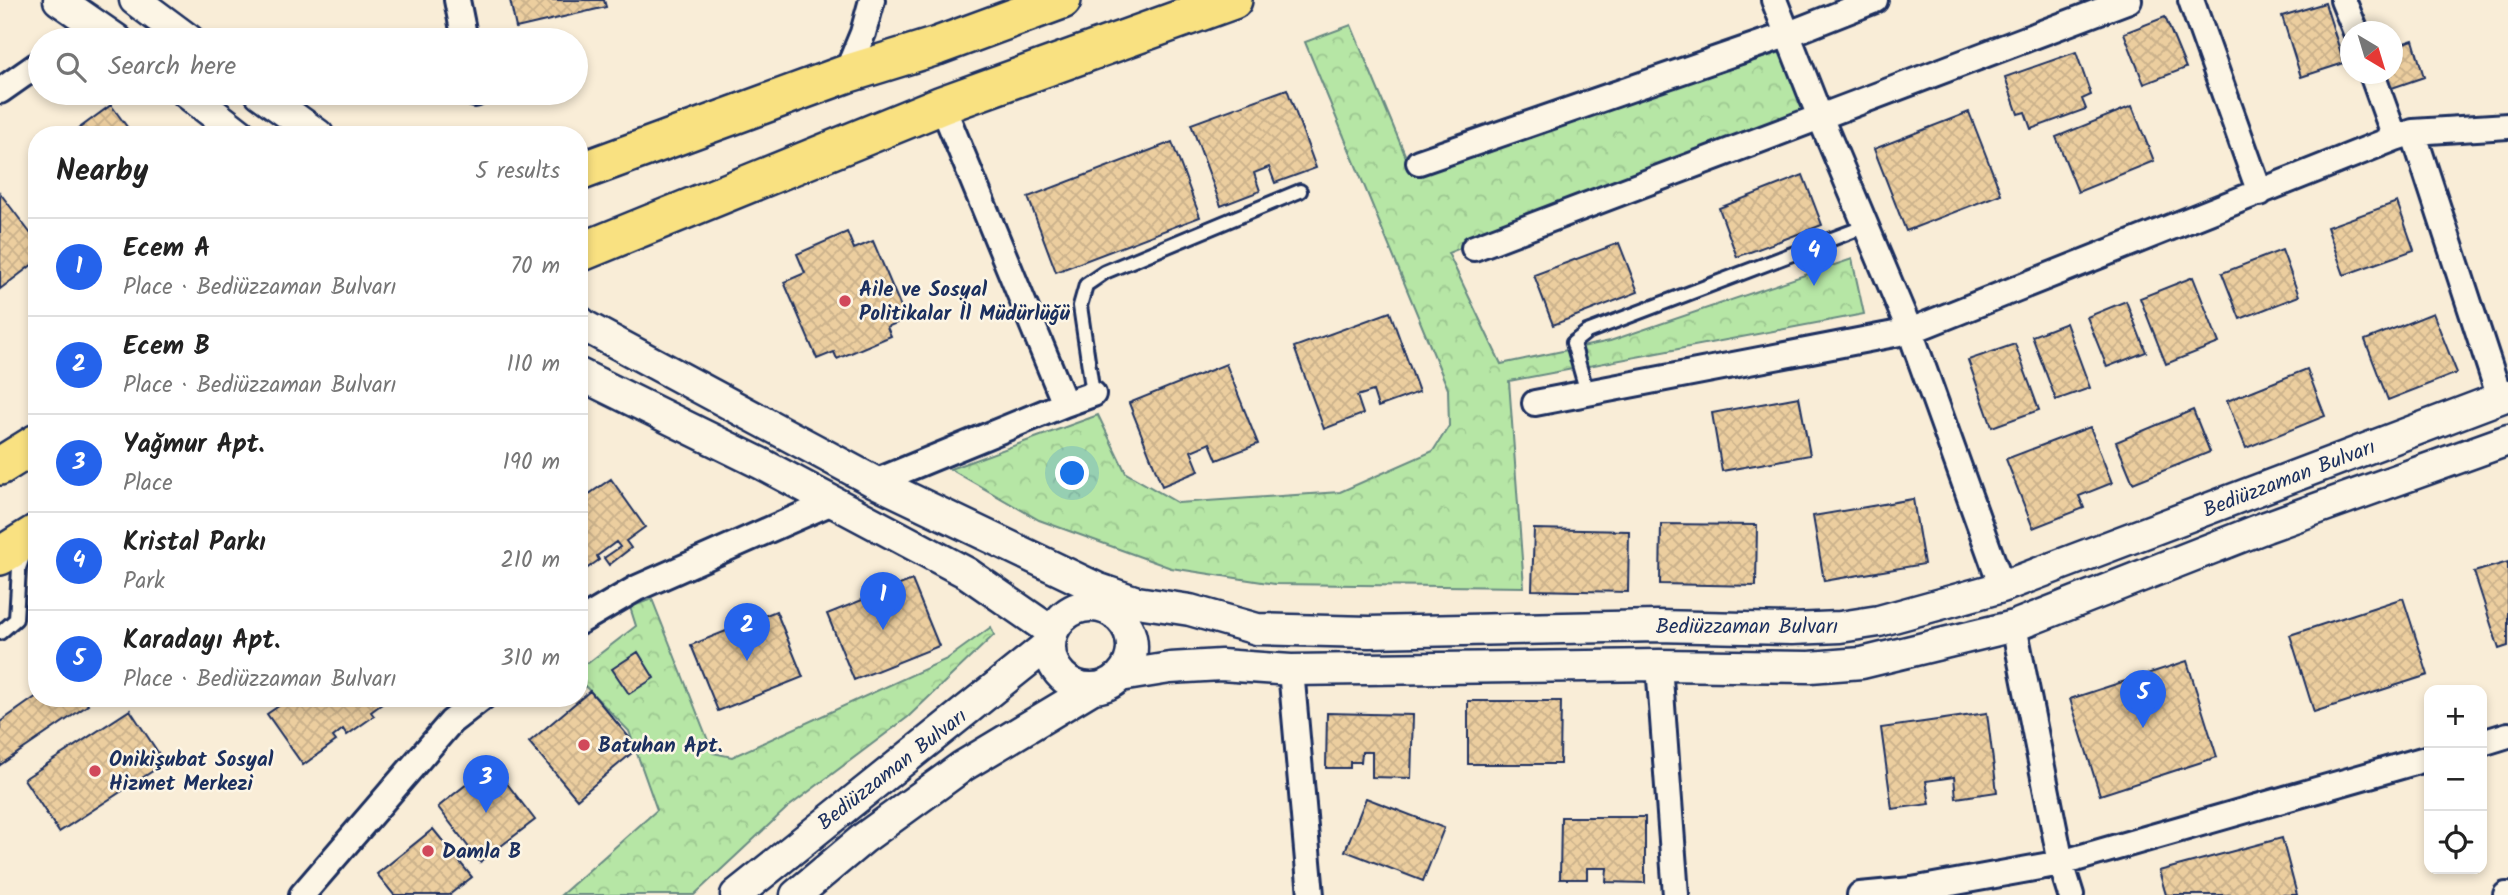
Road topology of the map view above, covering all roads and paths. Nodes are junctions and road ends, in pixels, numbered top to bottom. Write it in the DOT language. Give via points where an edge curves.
graph roads {
  1 [pos="59,0"];
  2 [pos="135,0"];
  3 [pos="457,0"];
  4 [pos="872,0"];
  5 [pos="1062,0"];
  6 [pos="1233,0"];
  7 [pos="1774,0"];
  8 [pos="1875,0"];
  9 [pos="2129,0"];
  10 [pos="2191,0"];
  11 [pos="2343,0"];
  12 [pos="2352,21"];
  13 [pos="88,28"];
  14 [pos="174,28"];
  15 [pos="463,28"];
  16 [pos="1789,34"];
  17 [pos="28,71"];
  18 [pos="846,74"];
  19 [pos="2377,84"];
  20 [pos="0,91"];
  21 [pos="202,105"];
  22 [pos="277,105"];
  23 [pos="942,105"];
  24 [pos="1820,117"];
  25 [pos="229,126"];
  26 [pos="306,126"];
  27 [pos="2508,126"];
  28 [pos="2404,135"];
  29 [pos="1419,162"];
  30 [pos="588,169"];
  31 [pos="1300,191"];
  32 [pos="2260,193"];
  33 [pos="1866,226"];
  34 [pos="1474,248"];
  35 [pos="588,250"];
  36 [pos="588,328"];
  37 [pos="1910,331"];
  38 [pos="588,378"];
  39 [pos="1587,393"];
  40 [pos="1093,394"];
  41 [pos="2504,397"];
  42 [pos="1535,403"];
  43 [pos="1065,404"];
  44 [pos="2508,440"];
  45 [pos="28,449"];
  46 [pos="0,466"];
  47 [pos="875,482"];
  48 [pos="832,502"];
  49 [pos="28,539"];
  50 [pos="28,549"];
  51 [pos="0,556"];
  52 [pos="2002,587"];
  53 [pos="1137,602"];
  54 [pos="1101,607"];
  55 [pos="588,617"];
  56 [pos="2014,626"];
  57 [pos="0,633"];
  58 [pos="1051,638"];
  59 [pos="1659,665"];
  60 [pos="1291,670"];
  61 [pos="1120,676"];
  62 [pos="1093,688"];
  63 [pos="470,707"];
  64 [pos="2508,735"];
  65 [pos="2487,741"];
  66 [pos="2424,759"];
  67 [pos="2061,863"];
  68 [pos="1937,890"];
  69 [pos="302,895"];
  70 [pos="736,895"];
  71 [pos="796,895"];
  72 [pos="1311,895"];
  73 [pos="1676,895"];
  74 [pos="1860,895"];
  75 [pos="2071,895"];
  1 -- 13 [label="street"];
  2 -- 14 [label="street"];
  3 -- 15 [label="street"];
  4 -- 18 [label="street"];
  5 -- 18 [label="main road"];
  6 -- 23 [label="main road"];
  7 -- 16 [label="street"];
  8 -- 16 [label="street"];
  9 -- 24 [label="street"];
  10 -- 32 [label="street"];
  11 -- 12 [label="street"];
  16 -- 24 [label="street"];
  16 -- 29 [label="street"];
  17 -- 20 [label="street"];
  18 -- 30 [label="main road"];
  19 -- 28 [label="street"];
  21 -- 25 [label="street"];
  22 -- 26 [label="street"];
  23 -- 35 [label="main road"];
  23 -- 43 [label="street"];
  24 -- 33 [label="street"];
  24 -- 34 [label="street"];
  27 -- 28 [label="street"];
  28 -- 32 [label="street"];
  28 -- 41 [label="street"];
  31 -- 40 [label="lane" via="1105,272 1086,285 1080,306"];
  32 -- 37 [label="street"];
  33 -- 37 [label="street"];
  33 -- 39 [label="lane" via="1587,332 1573,344"];
  36 -- 47 [label="street, Bediüzzaman Bulvarı"];
  37 -- 39 [label="street"];
  37 -- 52 [label="street"];
  38 -- 48 [label="street"];
  39 -- 42 [label="street"];
  40 -- 43 [label="street"];
  41 -- 52 [label="street, Bediüzzaman Bulvarı"];
  43 -- 47 [label="street"];
  44 -- 56 [label="street, Bediüzzaman Bulvarı" via="2266,527"];
  45 -- 46 [label="main road"];
  47 -- 53 [label="street, Bediüzzaman Bulvarı" via="1080,580"];
  48 -- 55 [label="street" via="637,588"];
  48 -- 58 [label="street" via="967,573"];
  49 -- 51 [label="main road"];
  50 -- 57 [label="lane" via="21,561 16,619"];
  52 -- 53 [label="street, Bediüzzaman Bulvarı" via="1879,621 1793,629 1257,629 1190,610"];
  53 -- 54 [label="street"];
  54 -- 58 [label="street" via="1077,607 1066,613"];
  54 -- 61 [label="street" via="1122,619 1129,630 1128,666"];
  56 -- 59 [label="street, Bediüzzaman Bulvarı" via="1845,665"];
  56 -- 67 [label="street"];
  58 -- 62 [label="street" via="1053,664 1065,680"];
  58 -- 70 [label="street, Bediüzzaman Bulvarı"];
  59 -- 60 [label="street, Bediüzzaman Bulvarı"];
  59 -- 73 [label="street"];
  60 -- 61 [label="street, Bediüzzaman Bulvarı" via="1221,665"];
  60 -- 72 [label="street"];
  61 -- 62 [label="street"];
  62 -- 71 [label="street, Bediüzzaman Bulvarı" via="963,766 864,838"];
  63 -- 69 [label="street" via="451,722"];
  64 -- 65 [label="street"];
  66 -- 67 [label="street"];
  67 -- 68 [label="street"];
  67 -- 75 [label="street"];
  68 -- 74 [label="street"];
}
